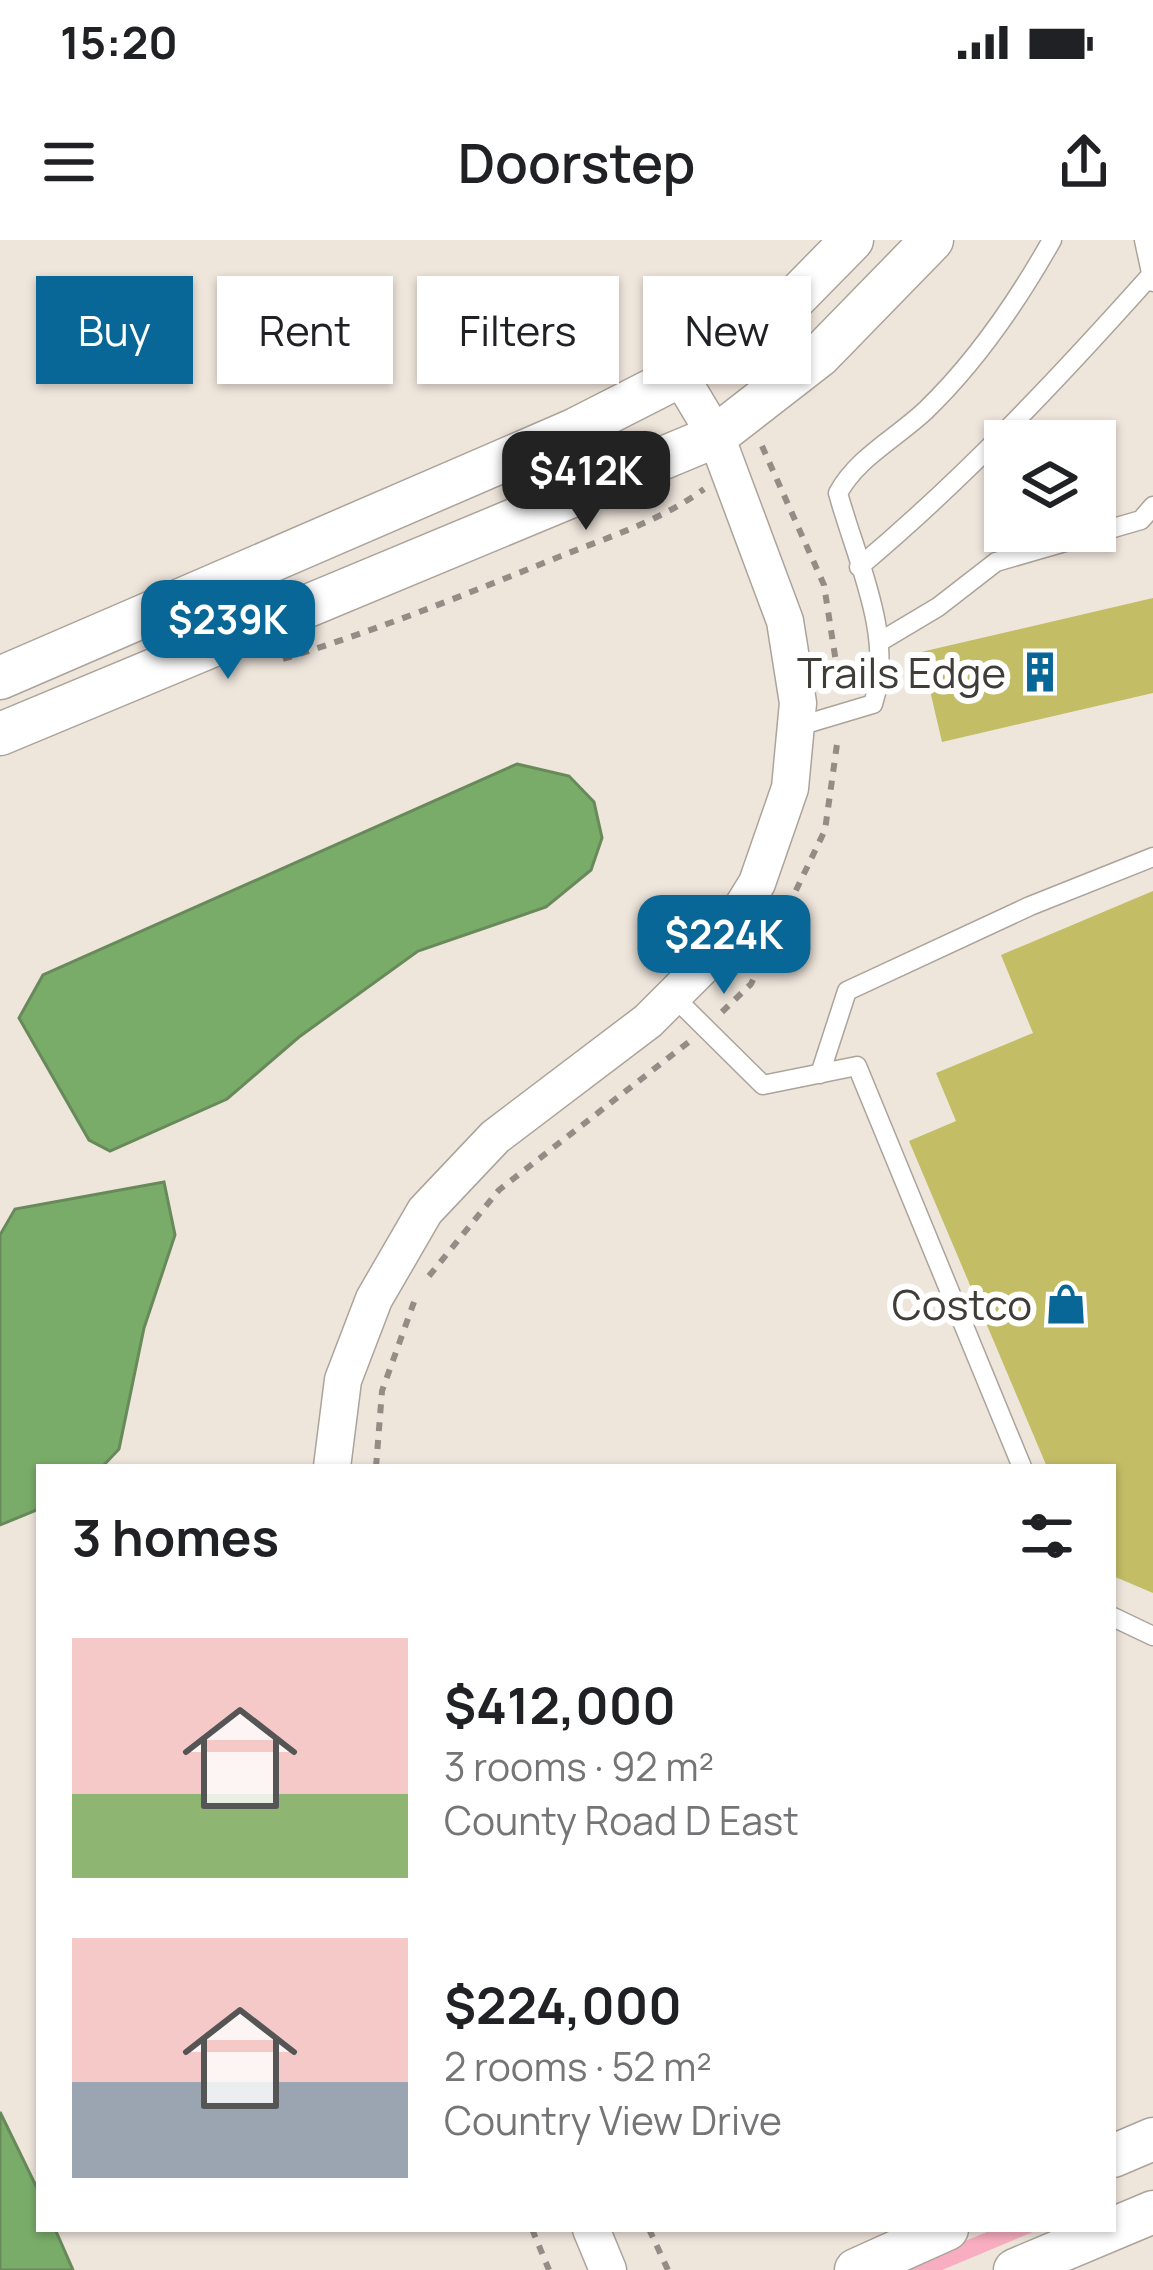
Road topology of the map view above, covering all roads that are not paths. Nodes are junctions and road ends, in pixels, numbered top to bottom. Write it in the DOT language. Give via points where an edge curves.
graph roads {
  1 [pos="851,240"];
  2 [pos="932,240"];
  3 [pos="1052,240"];
  4 [pos="1144,240"];
  5 [pos="1152,279"];
  6 [pos="811,281"];
  7 [pos="664,384"];
  8 [pos="685,384"];
  9 [pos="716,436"];
  10 [pos="1153,506"];
  11 [pos="859,567"];
  12 [pos="881,641"];
  13 [pos="0,678"];
  14 [pos="796,727"];
  15 [pos="0,734"];
  16 [pos="1153,856"];
  17 [pos="673,996"];
  18 [pos="820,1074"];
  19 [pos="332,1464"];
  20 [pos="1021,1464"];
  21 [pos="1116,1618"];
  22 [pos="1153,1636"];
  23 [pos="1153,2139"];
  24 [pos="1116,2155"];
  25 [pos="1153,2212"];
  26 [pos="1116,2228"];
  27 [pos="592,2232"];
  28 [pos="940,2232"];
  29 [pos="1105,2232"];
  30 [pos="608,2270"];
  31 [pos="856,2270"];
  32 [pos="1015,2270"];
  1 -- 6 [label="street"];
  2 -- 9 [label="street" via="819,356"];
  3 -- 11 [label="lane" via="1014,308 926,410 850,472 838,493"];
  4 -- 5 [label="lane"];
  5 -- 11 [label="lane" via="1035,404"];
  7 -- 13 [label="street"];
  8 -- 9 [label="street"];
  9 -- 14 [label="street" via="785,621"];
  9 -- 15 [label="street"];
  10 -- 12 [label="lane" via="1142,520 996,562"];
  11 -- 12 [label="lane"];
  12 -- 14 [label="lane" via="873,704"];
  14 -- 17 [label="street" via="790,788 757,883 710,959"];
  16 -- 18 [label="lane" via="847,991"];
  17 -- 18 [label="lane" via="763,1085"];
  17 -- 19 [label="street" via="495,1137 425,1211 374,1299 343,1380"];
  18 -- 20 [label="lane" via="857,1066"];
  21 -- 22 [label="lane"];
  23 -- 24 [label="street"];
  25 -- 26 [label="street"];
  27 -- 30 [label="street"];
  28 -- 31 [label="street"];
  29 -- 32 [label="street"];
}
